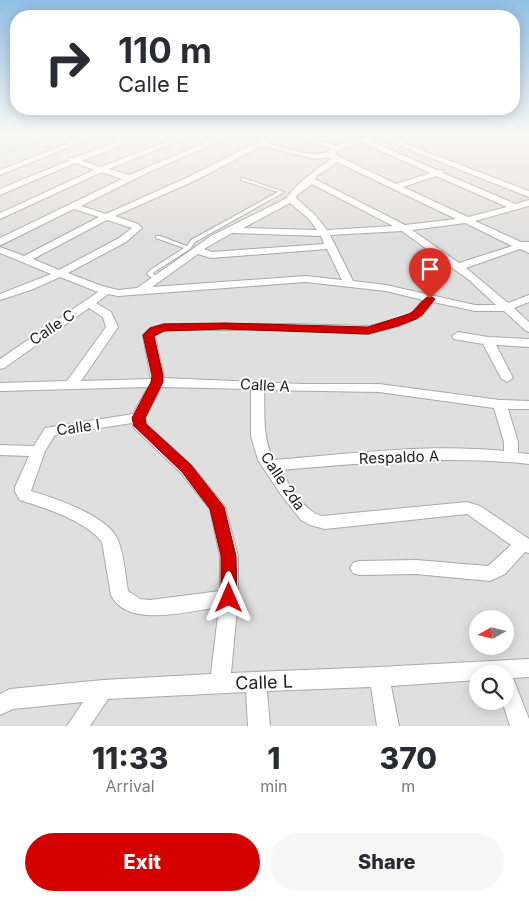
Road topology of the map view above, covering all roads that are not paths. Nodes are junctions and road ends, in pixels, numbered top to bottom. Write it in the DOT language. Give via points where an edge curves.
graph roads {
  1 [pos="50,171"];
  2 [pos="98,171"];
  3 [pos="108,171"];
  4 [pos="146,171"];
  5 [pos="205,171"];
  6 [pos="320,171"];
  7 [pos="362,171"];
  8 [pos="433,171"];
  9 [pos="443,171"];
  10 [pos="469,171"];
  11 [pos="437,173"];
  12 [pos="129,178"];
  13 [pos="242,179"];
  14 [pos="311,180"];
  15 [pos="397,186"];
  16 [pos="0,192"];
  17 [pos="529,194"];
  18 [pos="290,199"];
  19 [pos="529,203"];
  20 [pos="73,206"];
  21 [pos="515,207"];
  22 [pos="0,216"];
  23 [pos="106,217"];
  24 [pos="469,220"];
  25 [pos="404,228"];
  26 [pos="228,230"];
  27 [pos="324,233"];
  28 [pos="158,236"];
  29 [pos="0,242"];
  30 [pos="330,246"];
  31 [pos="527,246"];
  32 [pos="193,249"];
  33 [pos="0,250"];
  34 [pos="10,255"];
  35 [pos="0,260"];
  36 [pos="24,260"];
  37 [pos="459,267"];
  38 [pos="60,274"];
  39 [pos="348,282"];
  40 [pos="106,291"];
  41 [pos="139,291"];
  42 [pos="0,297"];
  43 [pos="529,298"];
  44 [pos="430,299"];
  45 [pos="88,303"];
  46 [pos="505,308"];
  47 [pos="529,328"];
  48 [pos="458,336"];
  49 [pos="488,341"];
  50 [pos="529,343"];
  51 [pos="0,365"];
  52 [pos="507,378"];
  53 [pos="157,382"];
  54 [pos="71,386"];
  55 [pos="257,386"];
  56 [pos="0,388"];
  57 [pos="500,404"];
  58 [pos="529,405"];
  59 [pos="138,418"];
  60 [pos="0,450"];
  61 [pos="38,451"];
  62 [pos="511,456"];
  63 [pos="529,459"];
  64 [pos="270,466"];
  65 [pos="525,545"];
  66 [pos="359,568"];
  67 [pos="229,598"];
  68 [pos="529,668"];
  69 [pos="514,672"];
  70 [pos="469,676"];
  71 [pos="379,677"];
  72 [pos="220,683"];
  73 [pos="256,683"];
  74 [pos="103,690"];
  75 [pos="0,705"];
  76 [pos="514,706"];
  77 [pos="78,726"];
  78 [pos="259,726"];
  79 [pos="388,726"];
  80 [pos="521,726"];
  1 -- 16 [label="street"];
  2 -- 22 [label="street"];
  3 -- 12 [label="street"];
  4 -- 12 [label="street"];
  5 -- 23 [label="street"];
  6 -- 14 [label="street"];
  7 -- 15 [label="street"];
  8 -- 11 [label="street"];
  9 -- 11 [label="street"];
  10 -- 17 [label="street"];
  11 -- 15 [label="street"];
  11 -- 21 [label="street"];
  12 -- 20 [label="street"];
  13 -- 32 [label="lane" via="282,192 193,241"];
  14 -- 18 [label="street"];
  14 -- 25 [label="street"];
  15 -- 24 [label="street"];
  18 -- 26 [label="street"];
  18 -- 27 [label="street" via="312,217"];
  19 -- 21 [label="street"];
  20 -- 23 [label="street"];
  20 -- 29 [label="street"];
  21 -- 24 [label="street"];
  23 -- 36 [label="street"];
  23 -- 38 [label="street" via="137,228"];
  24 -- 25 [label="street"];
  24 -- 31 [label="street"];
  25 -- 27 [label="street"];
  25 -- 37 [label="street"];
  26 -- 27 [label="street"];
  26 -- 32 [label="street"];
  27 -- 30 [label="street"];
  28 -- 32 [label="lane"];
  30 -- 32 [label="street" via="211,255"];
  30 -- 39 [label="street"];
  31 -- 37 [label="street"];
  32 -- 41 [label="street"];
  33 -- 34 [label="street"];
  34 -- 35 [label="street"];
  34 -- 36 [label="street"];
  36 -- 38 [label="street"];
  37 -- 46 [label="street"];
  38 -- 40 [label="street"];
  38 -- 42 [label="street"];
  39 -- 41 [label="street" via="306,279"];
  39 -- 44 [label="street"];
  40 -- 41 [label="street"];
  40 -- 45 [label="street, Calle C"];
  43 -- 46 [label="street"];
  44 -- 46 [label="street" via="475,308"];
  44 -- 53 [label="street" via="419,313 395,324 368,330 266,326 164,327 154,330 148,335"];
  45 -- 51 [label="street, Calle C"];
  45 -- 54 [label="street" via="108,313 112,326"];
  46 -- 47 [label="street"];
  48 -- 49 [label="street"];
  49 -- 50 [label="street"];
  49 -- 52 [label="street"];
  53 -- 54 [label="street, Calle A"];
  53 -- 55 [label="street, Calle A"];
  53 -- 59 [label="street"];
  54 -- 56 [label="street, Calle A"];
  55 -- 57 [label="street, Calle A" via="400,390"];
  55 -- 64 [label="street, Calle 2da" via="259,445"];
  57 -- 58 [label="street, Calle A"];
  57 -- 62 [label="street" via="512,442"];
  59 -- 61 [label="street, Calle I" via="50,431"];
  59 -- 67 [label="street" via="146,433 186,469 217,507 229,556"];
  60 -- 61 [label="street"];
  61 -- 67 [label="street" via="23,492 104,531 110,540 120,595 136,606 150,608"];
  62 -- 63 [label="street, Respaldo A"];
  62 -- 64 [label="street, Respaldo A" via="403,455"];
  64 -- 65 [label="street, Calle 2da" via="315,522 467,508"];
  65 -- 66 [label="street" via="500,569 490,574 416,567"];
  67 -- 72 [label="street"];
  68 -- 69 [label="street, Calle L"];
  70 -- 71 [label="street, Calle L"];
  71 -- 73 [label="street, Calle L"];
  71 -- 79 [label="street"];
  72 -- 73 [label="street, Calle L"];
  72 -- 74 [label="street, Calle L"];
  73 -- 78 [label="street"];
  74 -- 75 [label="street, Calle L" via="10,699"];
  74 -- 77 [label="street"];
  76 -- 80 [label="street"];
}
